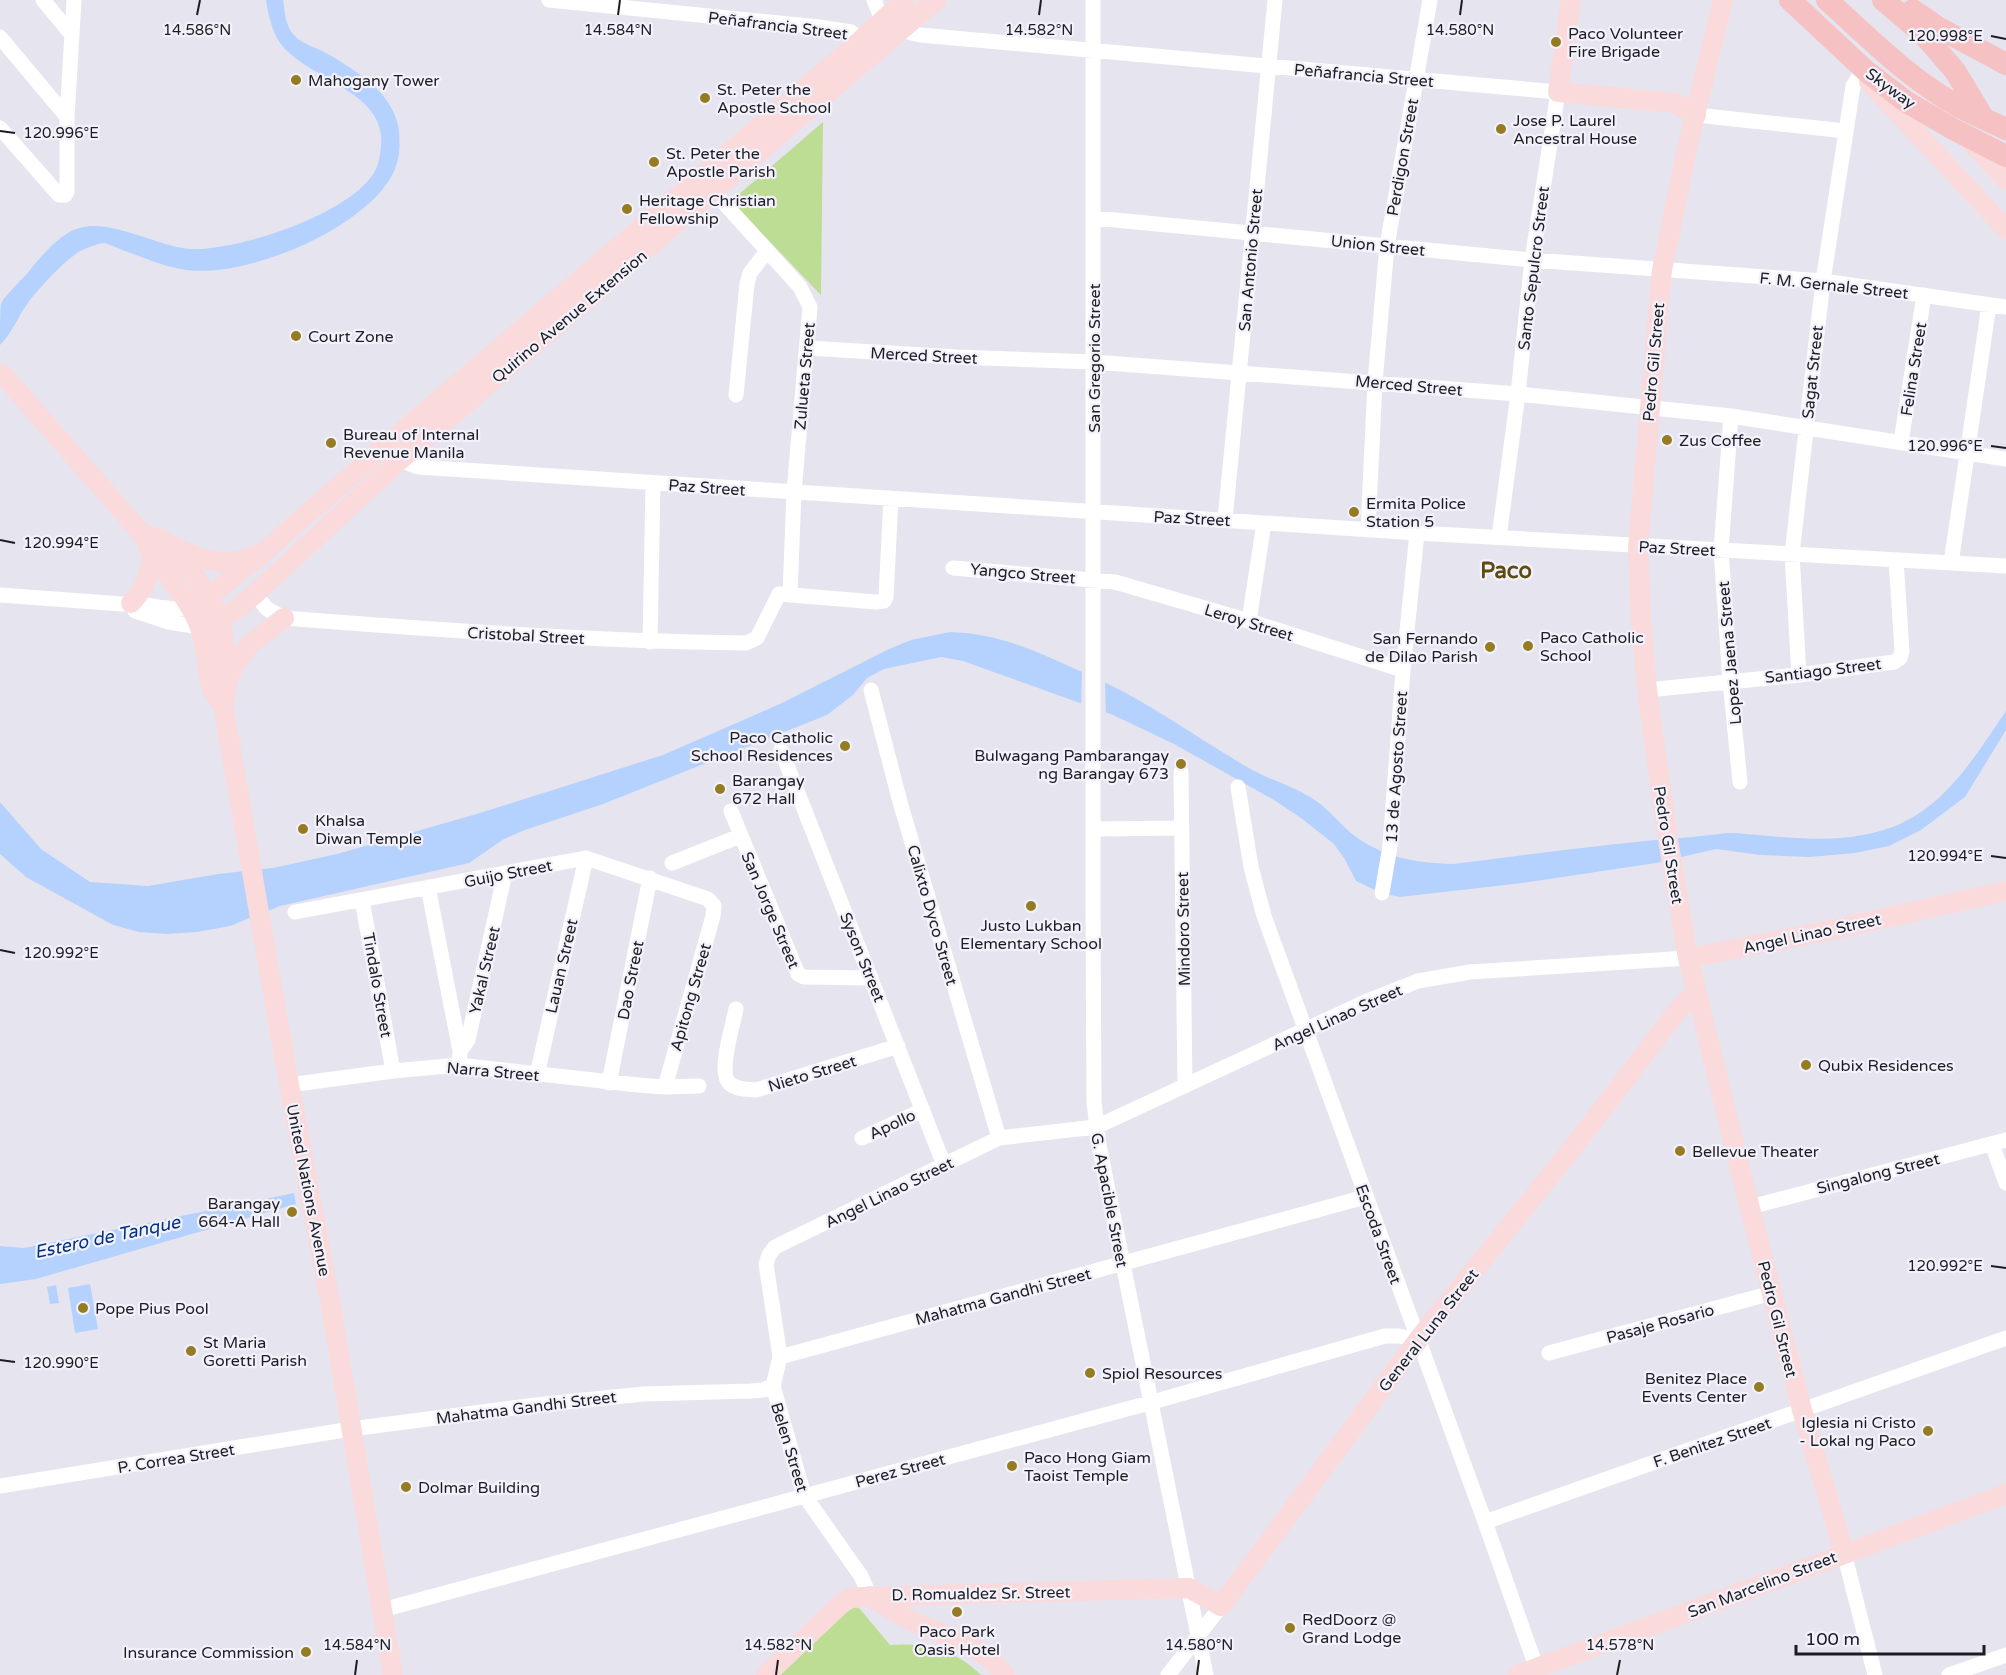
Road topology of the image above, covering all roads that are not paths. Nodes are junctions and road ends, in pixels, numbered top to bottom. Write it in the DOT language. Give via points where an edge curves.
graph roads {
  1 [pos="43,0"];
  2 [pos="74,0"];
  3 [pos="549,0"];
  4 [pos="874,0"];
  5 [pos="905,0"];
  6 [pos="936,0"];
  7 [pos="1094,0"];
  8 [pos="1275,0"];
  9 [pos="1430,0"];
  10 [pos="1571,0"];
  11 [pos="1723,0"];
  12 [pos="1792,0"];
  13 [pos="1827,0"];
  14 [pos="1838,0"];
  15 [pos="1870,0"];
  16 [pos="1883,0"];
  17 [pos="1900,0"];
  18 [pos="882,20"];
  19 [pos="1939,28"];
  20 [pos="900,30"];
  21 [pos="72,35"];
  22 [pos="0,37"];
  23 [pos="861,40"];
  24 [pos="1094,51"];
  25 [pos="2006,64"];
  26 [pos="1270,67"];
  27 [pos="1861,74"];
  28 [pos="1416,79"];
  29 [pos="1558,92"];
  30 [pos="1696,115"];
  31 [pos="67,117"];
  32 [pos="0,128"];
  33 [pos="2006,129"];
  34 [pos="1845,132"];
  35 [pos="1982,154"];
  36 [pos="2006,156"];
  37 [pos="2006,171"];
  38 [pos="2006,180"];
  39 [pos="714,192"];
  40 [pos="1094,218"];
  41 [pos="2006,229"];
  42 [pos="1252,232"];
  43 [pos="1387,246"];
  44 [pos="614,250"];
  45 [pos="767,251"];
  46 [pos="1532,260"];
  47 [pos="628,266"];
  48 [pos="1662,270"];
  49 [pos="1822,280"];
  50 [pos="1924,295"];
  51 [pos="1989,304"];
  52 [pos="2006,307"];
  53 [pos="560,309"];
  54 [pos="808,348"];
  55 [pos="1094,362"];
  56 [pos="1,369"];
  57 [pos="1240,373"];
  58 [pos="1375,382"];
  59 [pos="1518,394"];
  60 [pos="736,395"];
  61 [pos="1649,407"];
  62 [pos="1731,416"];
  63 [pos="1806,427"];
  64 [pos="1901,442"];
  65 [pos="386,445"];
  66 [pos="1967,453"];
  67 [pos="2006,459"];
  68 [pos="400,460"];
  69 [pos="653,483"];
  70 [pos="794,492"];
  71 [pos="891,498"];
  72 [pos="1094,512"];
  73 [pos="1225,520"];
  74 [pos="1264,523"];
  75 [pos="1368,530"];
  76 [pos="1417,534"];
  77 [pos="1499,537"];
  78 [pos="1638,547"];
  79 [pos="159,548"];
  80 [pos="266,550"];
  81 [pos="1721,550"];
  82 [pos="1792,554"];
  83 [pos="1896,560"];
  84 [pos="1951,563"];
  85 [pos="2006,566"];
  86 [pos="953,568"];
  87 [pos="1094,580"];
  88 [pos="255,594"];
  89 [pos="785,594"];
  90 [pos="0,595"];
  91 [pos="208,596"];
  92 [pos="126,603"];
  93 [pos="191,607"];
  94 [pos="220,617"];
  95 [pos="284,618"];
  96 [pos="1249,621"];
  97 [pos="200,627"];
  98 [pos="650,642"];
  99 [pos="1403,670"];
  100 [pos="230,674"];
  101 [pos="1799,675"];
  102 [pos="1730,681"];
  103 [pos="871,690"];
  104 [pos="1647,690"];
  105 [pos="222,705"];
  106 [pos="1093,717"];
  107 [pos="781,750"];
  108 [pos="1181,771"];
  109 [pos="1740,782"];
  110 [pos="1238,787"];
  111 [pos="731,811"];
  112 [pos="1182,828"];
  113 [pos="1093,829"];
  114 [pos="740,836"];
  115 [pos="586,858"];
  116 [pos="672,863"];
  117 [pos="505,873"];
  118 [pos="650,878"];
  119 [pos="428,888"];
  120 [pos="2006,891"];
  121 [pos="1382,894"];
  122 [pos="362,900"];
  123 [pos="714,906"];
  124 [pos="295,912"];
  125 [pos="1688,958"];
  126 [pos="871,978"];
  127 [pos="1697,994"];
  128 [pos="736,1010"];
  129 [pos="1305,1031"];
  130 [pos="898,1046"];
  131 [pos="460,1058"];
  132 [pos="393,1071"];
  133 [pos="537,1075"];
  134 [pos="609,1083"];
  135 [pos="289,1085"];
  136 [pos="699,1086"];
  137 [pos="1185,1086"];
  138 [pos="664,1087"];
  139 [pos="923,1110"];
  140 [pos="1096,1127"];
  141 [pos="862,1138"];
  142 [pos="999,1138"];
  143 [pos="1999,1142"];
  144 [pos="944,1165"];
  145 [pos="2006,1183"];
  146 [pos="1365,1197"];
  147 [pos="1749,1207"];
  148 [pos="775,1247"];
  149 [pos="1122,1263"];
  150 [pos="1772,1293"];
  151 [pos="2006,1338"];
  152 [pos="1418,1340"];
  153 [pos="1549,1353"];
  154 [pos="780,1357"];
  155 [pos="772,1386"];
  156 [pos="1149,1403"];
  157 [pos="1802,1410"];
  158 [pos="351,1429"];
  159 [pos="0,1486"];
  160 [pos="2006,1494"];
  161 [pos="804,1495"];
  162 [pos="1485,1522"];
  163 [pos="1844,1553"];
  164 [pos="1189,1588"];
  165 [pos="870,1596"];
  166 [pos="1221,1606"];
  167 [pos="382,1610"];
  168 [pos="1198,1637"];
  169 [pos="2006,1655"];
  170 [pos="1531,1673"];
  171 [pos="393,1675"];
  172 [pos="766,1675"];
  173 [pos="1005,1675"];
  174 [pos="1168,1675"];
  175 [pos="1206,1675"];
  176 [pos="1875,1675"];
  177 [pos="1949,1675"];
  1 -- 21 [label="street"];
  2 -- 21 [label="street"];
  3 -- 23 [label="street, Peñafrancia Street" via="819,27 851,32"];
  4 -- 18 [label="street"];
  5 -- 18 [label="main road, Quirino Avenue Extension"];
  6 -- 20 [label="main road, Quirino Avenue Extension"];
  7 -- 24 [label="street, San Gregorio Street"];
  8 -- 26 [label="street, San Antonio Street"];
  9 -- 28 [label="street, Perdigon Street"];
  10 -- 29 [label="main road, Santo Sepulcro Street"];
  11 -- 30 [label="main road, Pedro Gil Street"];
  12 -- 27 [label="main road"];
  12 -- 36 [label="highway, Skyway" via="1865,70 1905,100"];
  13 -- 33 [label="highway, Skyway" via="1919,80 1959,106"];
  14 -- 35 [label="main road"];
  15 -- 19 [label="highway" via="1899,16"];
  16 -- 36 [label="highway" via="1922,33 1955,71"];
  17 -- 19 [label="highway"];
  18 -- 20 [label="street, Peñafrancia Street"];
  18 -- 23 [label="main road, Quirino Avenue Extension"];
  19 -- 25 [label="highway"];
  20 -- 24 [label="street, Peñafrancia Street"];
  20 -- 39 [label="main road, Quirino Avenue Extension"];
  21 -- 31 [label="street"];
  22 -- 31 [label="street"];
  23 -- 44 [label="main road, Quirino Avenue Extension"];
  24 -- 26 [label="street, Peñafrancia Street"];
  24 -- 40 [label="street, San Gregorio Street"];
  26 -- 28 [label="street, Peñafrancia Street"];
  26 -- 42 [label="street, San Antonio Street"];
  27 -- 34 [label="street, Sagat Street" via="1853,87"];
  27 -- 41 [label="main road"];
  28 -- 29 [label="street, Peñafrancia Street"];
  28 -- 43 [label="street, Perdigon Street"];
  29 -- 30 [label="main road, Peñafrancia Street" via="1675,103"];
  29 -- 46 [label="street, Santo Sepulcro Street"];
  30 -- 34 [label="street, Peñafrancia Street"];
  30 -- 48 [label="main road, Pedro Gil Street"];
  31 -- 32 [label="street" via="64,196"];
  34 -- 49 [label="street, Sagat Street"];
  35 -- 37 [label="main road"];
  35 -- 38 [label="main road"];
  39 -- 45 [label="street, Zulueta Street"];
  39 -- 47 [label="main road, Quirino Avenue Extension"];
  40 -- 42 [label="street, Union Street"];
  40 -- 55 [label="street, San Gregorio Street"];
  42 -- 43 [label="street, Union Street"];
  42 -- 57 [label="street, San Antonio Street"];
  43 -- 46 [label="street, Union Street"];
  43 -- 58 [label="street, Perdigon Street"];
  44 -- 47 [label="main road"];
  44 -- 53 [label="main road, Quirino Avenue Extension"];
  45 -- 54 [label="street, Zulueta Street" via="807,297"];
  45 -- 60 [label="street" via="750,273 747,284"];
  46 -- 48 [label="street, Union Street"];
  46 -- 59 [label="street, Santo Sepulcro Street"];
  47 -- 53 [label="main road, Quirino Avenue Extension"];
  48 -- 49 [label="street, F. M. Gernale Street"];
  48 -- 61 [label="main road, Pedro Gil Street"];
  49 -- 50 [label="street, F. M. Gernale Street"];
  49 -- 63 [label="street, Sagat Street"];
  50 -- 51 [label="street, F. M. Gernale Street"];
  50 -- 64 [label="street, Felina Street"];
  51 -- 52 [label="street, F. M. Gernale Street"];
  51 -- 66 [label="street"];
  53 -- 65 [label="main road, Quirino Avenue Extension"];
  53 -- 68 [label="main road, Quirino Avenue Extension"];
  54 -- 55 [label="street, Merced Street"];
  54 -- 70 [label="street, Zulueta Street"];
  55 -- 57 [label="street, Merced Street"];
  55 -- 72 [label="street, San Gregorio Street"];
  56 -- 79 [label="main road" via="142,534 162,538"];
  57 -- 58 [label="street, Merced Street"];
  57 -- 73 [label="street, San Antonio Street"];
  58 -- 59 [label="street, Merced Street"];
  58 -- 75 [label="street, Perdigon Street"];
  59 -- 61 [label="street, Merced Street"];
  59 -- 77 [label="street, Santo Sepulcro Street"];
  61 -- 62 [label="street, Merced Street"];
  61 -- 78 [label="main road, Pedro Gil Street"];
  62 -- 63 [label="street, Merced Street"];
  62 -- 81 [label="street, Lopez Jaena Street"];
  63 -- 64 [label="street, Merced Street"];
  63 -- 82 [label="street, Sagat Street"];
  64 -- 66 [label="street, Merced Street"];
  65 -- 68 [label="street"];
  65 -- 80 [label="main road, Quirino Avenue Extension"];
  66 -- 67 [label="street, Merced Street"];
  66 -- 84 [label="street"];
  68 -- 69 [label="street, Paz Street" via="418,467"];
  68 -- 88 [label="main road, Quirino Avenue Extension"];
  69 -- 70 [label="street, Paz Street"];
  69 -- 98 [label="street"];
  70 -- 71 [label="street, Paz Street"];
  70 -- 89 [label="street, Zulueta Street"];
  71 -- 72 [label="street, Paz Street"];
  71 -- 89 [label="street" via="884,601"];
  72 -- 73 [label="street, Paz Street"];
  72 -- 87 [label="street, San Gregorio Street"];
  73 -- 74 [label="street, Paz Street"];
  74 -- 75 [label="street, Paz Street"];
  74 -- 96 [label="street"];
  75 -- 76 [label="street, Paz Street"];
  76 -- 77 [label="street, Paz Street"];
  76 -- 99 [label="street, 13 de Agosto Street"];
  77 -- 78 [label="street, Paz Street"];
  78 -- 81 [label="street, Paz Street"];
  78 -- 104 [label="main road, Pedro Gil Street"];
  79 -- 80 [label="main road" via="218,562 245,560"];
  79 -- 91 [label="main road, United Nations Avenue" via="197,579"];
  79 -- 92 [label="main road" via="146,584"];
  79 -- 93 [label="main road, United Nations Avenue"];
  80 -- 91 [label="main road, Quirino Avenue Extension"];
  81 -- 82 [label="street, Paz Street"];
  81 -- 102 [label="street, Lopez Jaena Street"];
  82 -- 83 [label="street, Paz Street"];
  82 -- 101 [label="street, Sagat Street"];
  83 -- 84 [label="street, Paz Street"];
  83 -- 101 [label="street, Santiago Street" via="1900,658"];
  84 -- 85 [label="street, Paz Street"];
  86 -- 87 [label="street, Yangco Street"];
  87 -- 96 [label="street, Leroy Street" via="1116,582"];
  87 -- 106 [label="street, San Gregorio Street"];
  88 -- 94 [label="main road, Quirino Avenue Extension"];
  88 -- 95 [label="street" via="267,609"];
  89 -- 98 [label="street, Cristobal Street" via="752,641"];
  90 -- 92 [label="street"];
  91 -- 93 [label="main road, Quirino Avenue Extension"];
  91 -- 94 [label="main road, United Nations Avenue"];
  92 -- 93 [label="street" via="178,610"];
  92 -- 97 [label="street" via="168,622"];
  93 -- 97 [label="main road, United Nations Avenue"];
  94 -- 97 [label="main road, Quirino Avenue Extension"];
  94 -- 100 [label="main road, United Nations Avenue"];
  95 -- 98 [label="street, Cristobal Street"];
  95 -- 100 [label="main road" via="249,645"];
  96 -- 99 [label="street, Leroy Street"];
  97 -- 105 [label="main road, United Nations Avenue" via="213,691"];
  99 -- 121 [label="street, 13 de Agosto Street" via="1390,846"];
  100 -- 105 [label="main road, United Nations Avenue"];
  101 -- 102 [label="street, Santiago Street"];
  102 -- 104 [label="street, Santiago Street"];
  102 -- 109 [label="street, Lopez Jaena Street"];
  103 -- 142 [label="street, Calixto Dyco Street"];
  104 -- 125 [label="main road, Pedro Gil Street"];
  105 -- 135 [label="main road, United Nations Avenue"];
  106 -- 113 [label="street, G. Apacible Street"];
  107 -- 126 [label="street, Syson Street"];
  108 -- 112 [label="street, Mindoro Street"];
  110 -- 129 [label="street, Escoda Street" via="1251,867 1264,916"];
  111 -- 114 [label="street, San Jorge Street"];
  112 -- 113 [label="street"];
  112 -- 137 [label="street, Mindoro Street"];
  113 -- 140 [label="street, G. Apacible Street"];
  114 -- 116 [label="street"];
  114 -- 126 [label="street, San Jorge Street" via="798,974"];
  115 -- 117 [label="street, Guijo Street"];
  115 -- 118 [label="street, Guijo Street"];
  115 -- 133 [label="street, Lauan Street"];
  117 -- 119 [label="street, Guijo Street"];
  117 -- 131 [label="street, Yakal Street" via="468,1040"];
  118 -- 123 [label="street, Guijo Street" via="708,899"];
  118 -- 134 [label="street, Dao Street"];
  119 -- 122 [label="street, Guijo Street"];
  119 -- 131 [label="street"];
  120 -- 125 [label="main road, Angel Linao Street"];
  122 -- 124 [label="street, Guijo Street"];
  122 -- 132 [label="street, Tindalo Street"];
  123 -- 138 [label="street, Apitong Street"];
  125 -- 127 [label="main road, Pedro Gil Street"];
  125 -- 129 [label="street, Angel Linao Street" via="1470,972 1418,981"];
  126 -- 130 [label="street, Syson Street"];
  127 -- 147 [label="main road, Pedro Gil Street"];
  127 -- 152 [label="main road, General Luna Street" via="1678,1010"];
  128 -- 130 [label="street, Nieto Street" via="724,1068 726,1078 737,1088 756,1090"];
  129 -- 137 [label="street, Angel Linao Street"];
  129 -- 146 [label="street, Escoda Street"];
  130 -- 139 [label="street, Syson Street"];
  131 -- 132 [label="street, Narra Street"];
  131 -- 133 [label="street, Narra Street"];
  132 -- 135 [label="street, Narra Street"];
  133 -- 134 [label="street, Narra Street"];
  134 -- 138 [label="street, Narra Street"];
  135 -- 158 [label="main road, United Nations Avenue"];
  136 -- 138 [label="street, Narra Street"];
  137 -- 140 [label="street, Angel Linao Street"];
  139 -- 141 [label="street, Apollo"];
  139 -- 144 [label="street, Syson Street"];
  140 -- 142 [label="street, Angel Linao Street"];
  140 -- 149 [label="street, G. Apacible Street"];
  142 -- 144 [label="street, Angel Linao Street"];
  143 -- 145 [label="street"];
  143 -- 147 [label="street, Singalong Street"];
  144 -- 148 [label="street, Angel Linao Street"];
  146 -- 149 [label="street, Mahatma Gandhi Street"];
  146 -- 152 [label="street, Escoda Street"];
  147 -- 150 [label="main road, Pedro Gil Street"];
  148 -- 154 [label="street, Belen Street" via="766,1264"];
  149 -- 154 [label="street, Mahatma Gandhi Street"];
  149 -- 156 [label="street, G. Apacible Street"];
  150 -- 153 [label="street, Pasaje Rosario"];
  150 -- 157 [label="main road, Pedro Gil Street"];
  151 -- 157 [label="street, F. Benitez Street"];
  152 -- 156 [label="street, Perez Street" via="1385,1336"];
  152 -- 162 [label="street, Escoda Street"];
  152 -- 166 [label="main road, General Luna Street"];
  154 -- 155 [label="street, Belen Street"];
  155 -- 158 [label="street, Mahatma Gandhi Street" via="751,1391 643,1394"];
  155 -- 161 [label="street, Belen Street"];
  156 -- 161 [label="street, Perez Street"];
  156 -- 164 [label="street, G. Apacible Street"];
  157 -- 162 [label="street, F. Benitez Street"];
  157 -- 163 [label="main road, Pedro Gil Street"];
  158 -- 159 [label="street, P. Correa Street"];
  158 -- 167 [label="main road, United Nations Avenue"];
  160 -- 163 [label="main road, San Marcelino Street"];
  161 -- 165 [label="street, Belen Street" via="861,1576"];
  161 -- 167 [label="street, Perez Street"];
  162 -- 170 [label="street, Escoda Street"];
  163 -- 170 [label="main road, San Marcelino Street"];
  163 -- 176 [label="street, Pedro Gil Street"];
  164 -- 165 [label="main road, D. Romualdez Sr. Street"];
  164 -- 166 [label="main road"];
  164 -- 168 [label="street, G. Apacible Street"];
  165 -- 172 [label="main road, D. Romualdez Sr. Street" via="842,1603"];
  165 -- 173 [label="main road" via="911,1620 978,1648"];
  166 -- 168 [label="street, General Luna Street"];
  167 -- 171 [label="main road, United Nations Avenue"];
  168 -- 174 [label="street, General Luna Street"];
  168 -- 175 [label="street, G. Apacible Street"];
  169 -- 177 [label="street"];
}
